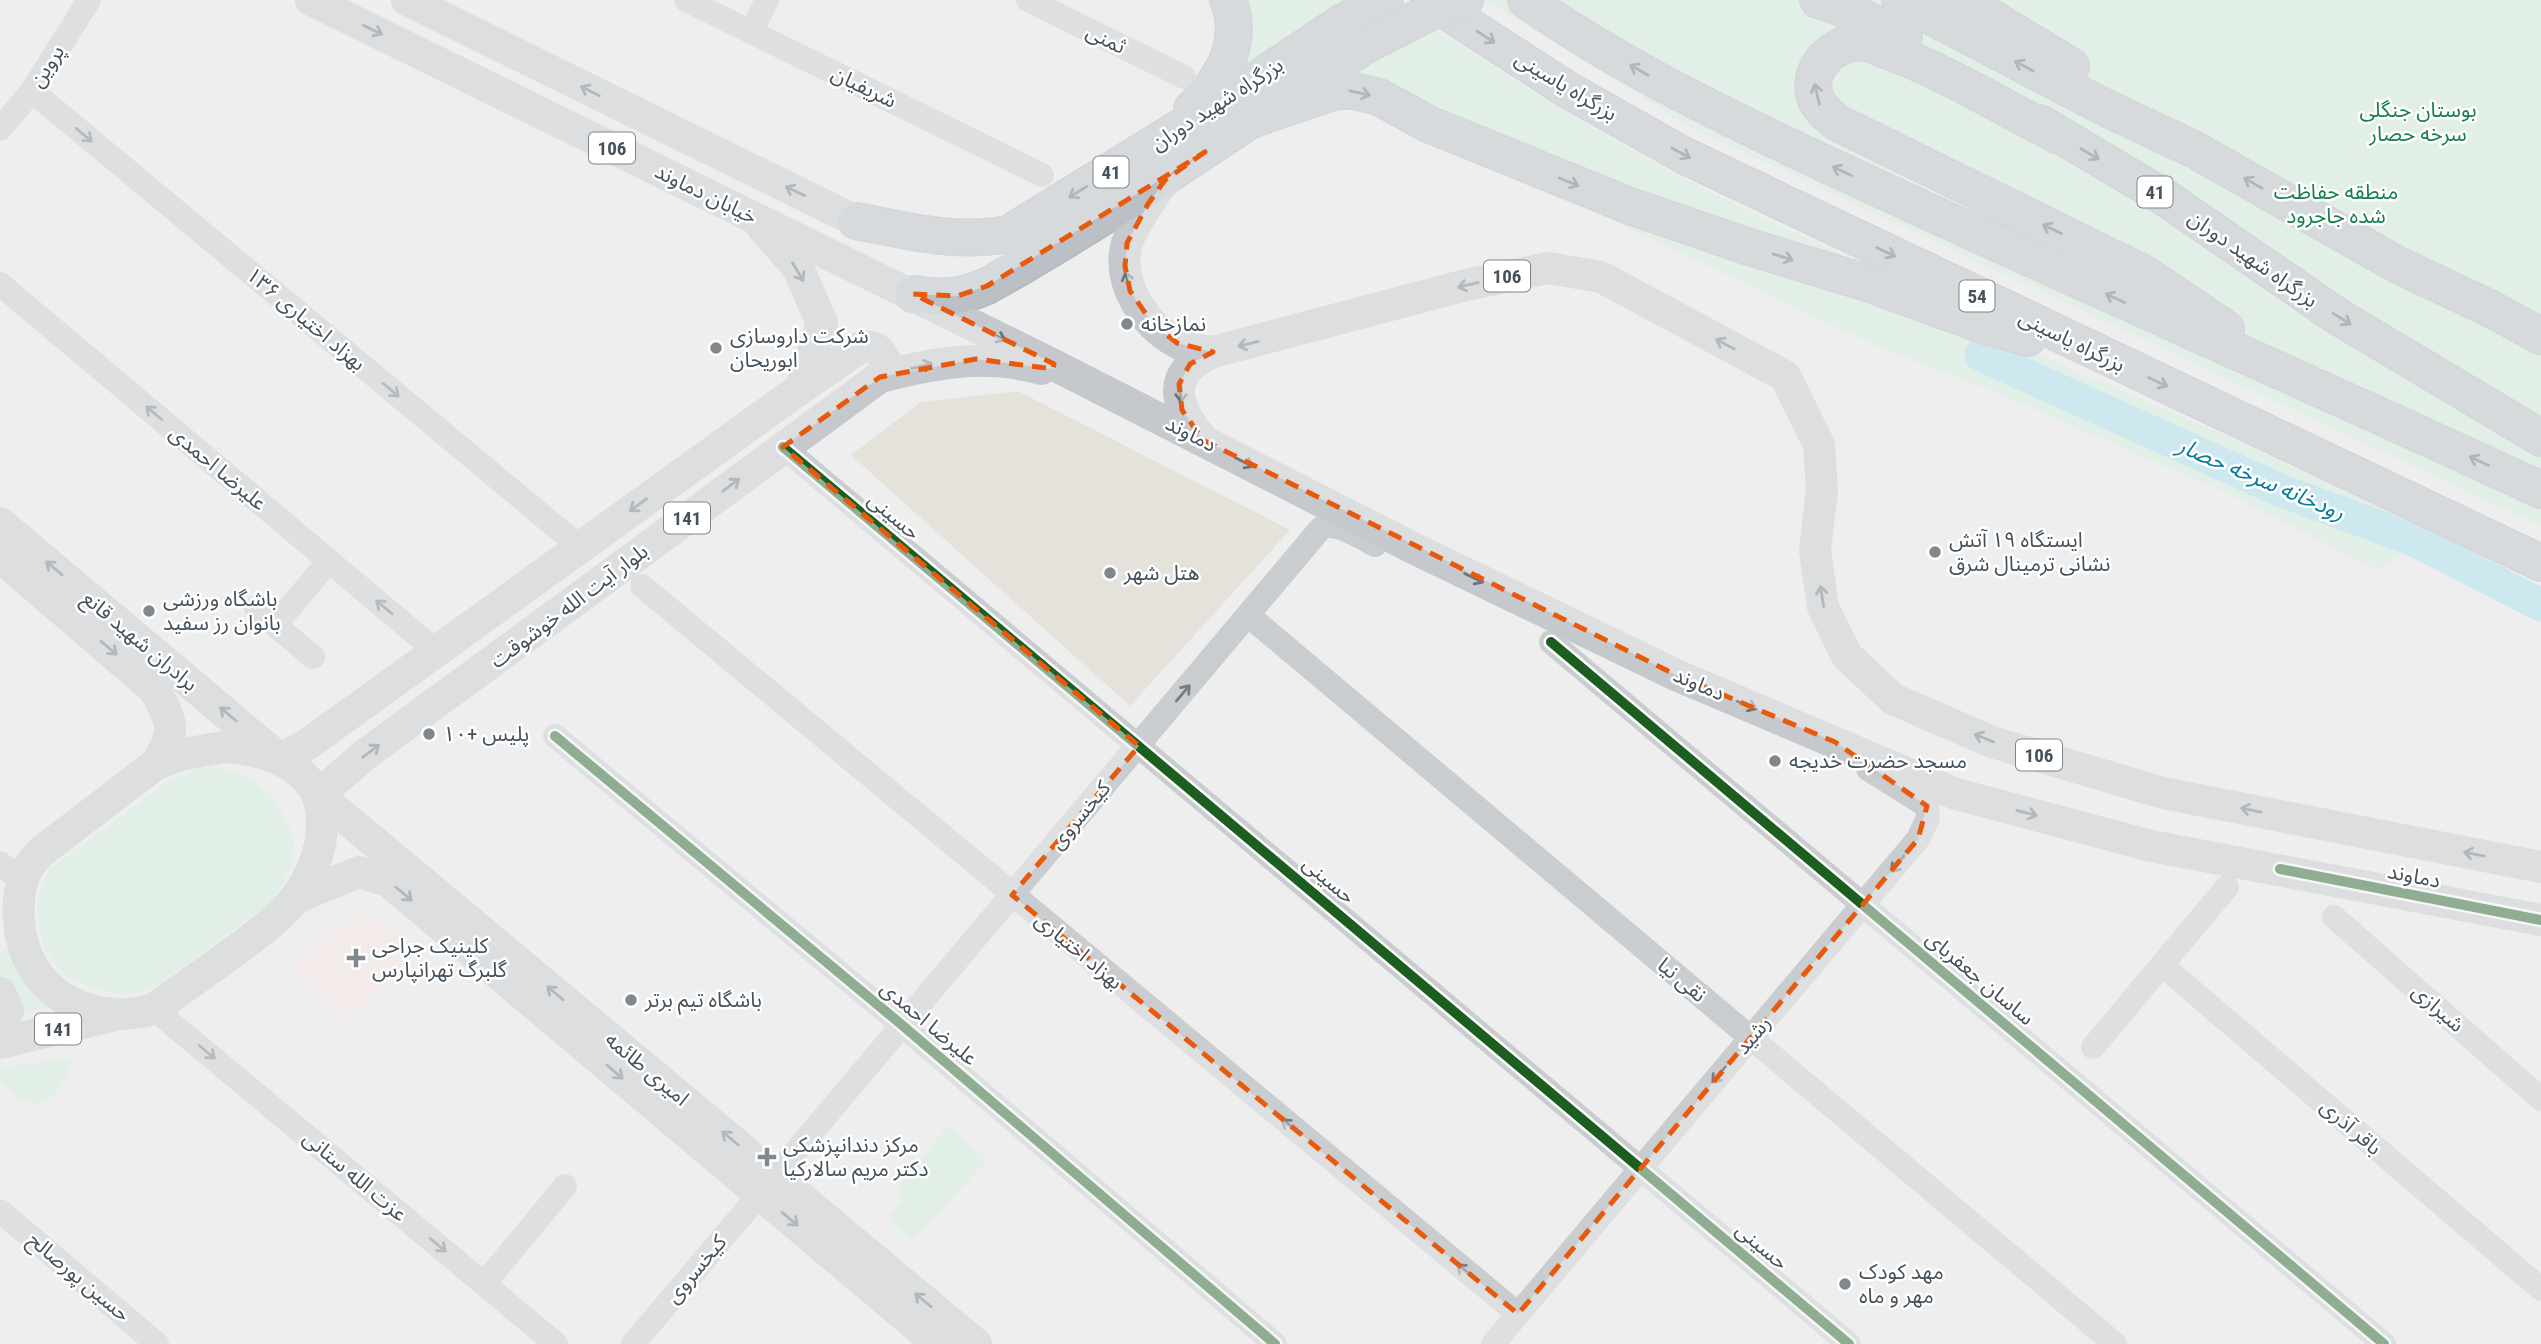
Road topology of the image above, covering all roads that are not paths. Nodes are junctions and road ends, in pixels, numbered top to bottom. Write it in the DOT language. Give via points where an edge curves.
graph roads {
  1 [pos="89,0"];
  2 [pos="311,0"];
  3 [pos="407,0"];
  4 [pos="686,0"];
  5 [pos="766,0"];
  6 [pos="1028,0"];
  7 [pos="1228,0"];
  8 [pos="1385,0"];
  9 [pos="1429,0"];
  10 [pos="1467,0"];
  11 [pos="1526,0"];
  12 [pos="1818,0"];
  13 [pos="1900,0"];
  14 [pos="1962,0"];
  15 [pos="751,32"];
  16 [pos="1353,34"];
  17 [pos="1184,78"];
  18 [pos="32,91"];
  19 [pos="1248,121"];
  20 [pos="0,129"];
  21 [pos="2059,136"];
  22 [pos="1161,140"];
  23 [pos="2195,150"];
  24 [pos="1205,152"];
  25 [pos="1042,175"];
  26 [pos="756,219"];
  27 [pos="856,221"];
  28 [pos="2398,265"];
  29 [pos="0,284"];
  30 [pos="913,295"];
  31 [pos="2541,336"];
  32 [pos="1213,352"];
  33 [pos="2541,356"];
  34 [pos="2113,361"];
  35 [pos="880,377"];
  36 [pos="2298,377"];
  37 [pos="1096,386"];
  38 [pos="801,388"];
  39 [pos="2480,403"];
  40 [pos="2541,425"];
  41 [pos="2541,438"];
  42 [pos="1203,440"];
  43 [pos="783,447"];
  44 [pos="2541,490"];
  45 [pos="0,523"];
  46 [pos="580,547"];
  47 [pos="1413,548"];
  48 [pos="0,557"];
  49 [pos="329,561"];
  50 [pos="2541,563"];
  51 [pos="642,586"];
  52 [pos="256,608"];
  53 [pos="1249,616"];
  54 [pos="275,625"];
  55 [pos="1551,642"];
  56 [pos="436,651"];
  57 [pos="313,657"];
  58 [pos="555,736"];
  59 [pos="1835,742"];
  60 [pos="1139,746"];
  61 [pos="280,759"];
  62 [pos="156,764"];
  63 [pos="318,795"];
  64 [pos="363,832"];
  65 [pos="2541,867"];
  66 [pos="359,872"];
  67 [pos="2227,887"];
  68 [pos="10,894"];
  69 [pos="1012,895"];
  70 [pos="298,897"];
  71 [pos="1863,905"];
  72 [pos="2334,917"];
  73 [pos="2541,920"];
  74 [pos="2162,965"];
  75 [pos="0,993"];
  76 [pos="154,1009"];
  77 [pos="116,1015"];
  78 [pos="902,1025"];
  79 [pos="0,1030"];
  80 [pos="1751,1038"];
  81 [pos="0,1043"];
  82 [pos="2093,1046"];
  83 [pos="2541,1099"];
  84 [pos="1641,1168"];
  85 [pos="767,1185"];
  86 [pos="565,1186"];
  87 [pos="0,1211"];
  88 [pos="484,1283"];
  89 [pos="2541,1289"];
  90 [pos="1518,1314"];
  91 [pos="157,1344"];
  92 [pos="556,1344"];
  93 [pos="633,1344"];
  94 [pos="938,1344"];
  95 [pos="976,1344"];
  96 [pos="1275,1344"];
  97 [pos="1493,1344"];
  98 [pos="1849,1344"];
  99 [pos="2115,1344"];
  100 [pos="2384,1344"];
  1 -- 18 [label="street, پروین"];
  2 -- 26 [label="main road, خیابان دماوند / 106, one-way"];
  27 -- 3 [label="main road, خیابان دماوند / 106, one-way"];
  4 -- 15 [label="street, شریفیان"];
  5 -- 15 [label="street"];
  6 -- 17 [label="street, ثمنی"];
  7 -- 22 [label="highway" via="1234,36 1222,73"];
  8 -- 16 [label="highway, 41"];
  9 -- 34 [label="highway, بزرگراه یاسینی / 54, one-way" via="1568,90 1683,155"];
  10 -- 16 [label="highway, 41, bridge"];
  36 -- 11 [label="highway, one-way" via="1708,109"];
  12 -- 21 [label="highway, بزرگراه شهید دوران / 41" via="1962,70"];
  23 -- 13 [label="highway, one-way"];
  14 -- 23 [label="highway" via="2112,90"];
  15 -- 25 [label="street, شریفیان"];
  16 -- 19 [label="highway, بزرگراه شهید دوران / 41"];
  16 -- 22 [label="highway, بزرگراه شهید دوران / 41"];
  18 -- 20 [label="street, پروین"];
  18 -- 46 [label="street, بهزاد اختیاری ۱۳۶, one-way"];
  19 -- 24 [label="highway, بزرگراه شهید دوران / 41"];
  19 -- 34 [label="highway, one-way" via="1336,91 1354,90 1630,206 1985,326"];
  36 -- 21 [label="highway, one-way" via="2145,274 1838,123 1816,98 1817,72 1832,51 1843,44 1864,42 1910,59"];
  21 -- 39 [label="highway, بزرگراه شهید دوران / 41, one-way" via="2164,197 2337,316"];
  22 -- 27 [label="highway, بزرگراه شهید دوران / 41, one-way" via="1008,234 959,239"];
  28 -- 23 [label="highway, one-way"];
  24 -- 30 [label="highway, بزرگراه شهید دوران / 41" via="987,286 943,298"];
  32 -- 24 [label="main road, one-way" via="1177,343 1153,324 1130,291 1125,266 1127,243 1148,204 1165,180"];
  26 -- 30 [label="main road, خیابان دماوند / 106"];
  26 -- 38 [label="main road, one-way" via="798,268 822,323"];
  28 -- 31 [label="highway"];
  28 -- 33 [label="highway"];
  49 -- 29 [label="street, علیرضا احمدی, one-way"];
  30 -- 37 [label="main road, دماوند / 106, one-way"];
  32 -- 42 [label="main road, one-way" via="1190,364 1179,384 1182,410"];
  65 -- 32 [label="main road, دماوند / 106, one-way" via="2163,793 1992,742 1894,699 1847,656 1823,607 1815,551 1822,490 1819,445 1785,376 1601,277 1548,268 1465,285"];
  34 -- 50 [label="highway, بزرگراه یاسینی / 54, one-way"];
  35 -- 37 [label="main road, بلوار آیت الله خوشوقت / 141, one-way" via="976,359 1030,366"];
  35 -- 38 [label="main road, بلوار آیت الله خوشوقت" via="886,363 882,352 860,346"];
  35 -- 43 [label="main road, بلوار آیت الله خوشوقت / 141"];
  44 -- 36 [label="highway, one-way"];
  37 -- 42 [label="main road, دماوند / 106"];
  38 -- 46 [label="main road, بلوار آیت الله خوشوقت / 141, one-way"];
  39 -- 40 [label="highway"];
  39 -- 41 [label="highway, بزرگراه شهید دوران / 41"];
  42 -- 47 [label="main road, دماوند / 106, one-way"];
  43 -- 60 [label="street, حسینی"];
  63 -- 43 [label="main road, بلوار آیت الله خوشوقت / 141, one-way" via="366,754"];
  61 -- 45 [label="main road, برادران شهید قانع, one-way"];
  46 -- 56 [label="main road, بلوار آیت الله خوشوقت / 141"];
  47 -- 53 [label="street, کیخسروی" via="1389,550 1324,526"];
  47 -- 59 [label="main road, دماوند / 106, one-way" via="1676,674"];
  48 -- 62 [label="main road, برادران شهید قانع, one-way" via="155,689 171,733"];
  49 -- 54 [label="street"];
  56 -- 49 [label="street, علیرضا احمدی, one-way"];
  51 -- 69 [label="street, بهزاد اختیاری"];
  52 -- 54 [label="street"];
  60 -- 53 [label="street, کیخسروی, one-way"];
  53 -- 80 [label="street, نقی نیا"];
  54 -- 57 [label="street"];
  55 -- 71 [label="street, ساسان جعفربای"];
  56 -- 61 [label="main road, بلوار آیت الله خوشوقت / 141" via="308,744"];
  58 -- 78 [label="street, علیرضا احمدی"];
  59 -- 71 [label="street, رشید, one-way" via="1854,760 1927,806 1928,818 1918,839"];
  59 -- 73 [label="main road, دماوند / 106, one-way" via="1956,794 2151,846"];
  60 -- 69 [label="street, کیخسروی"];
  60 -- 84 [label="street, حسینی"];
  61 -- 62 [label="main road" via="224,747"];
  61 -- 63 [label="main road, برادران شهید قانع" via="296,769"];
  62 -- 68 [label="main road" via="42,851"];
  63 -- 64 [label="main road, امیری طائمه"];
  63 -- 70 [label="main road" via="323,825 319,850"];
  64 -- 66 [label="main road" via="349,834 337,850 347,869"];
  85 -- 64 [label="main road, امیری طائمه, one-way"];
  66 -- 70 [label="main road"];
  66 -- 85 [label="main road, امیری طائمه, one-way" via="388,881"];
  67 -- 74 [label="street"];
  68 -- 77 [label="main road" via="22,944 46,984 78,1006"];
  69 -- 78 [label="street, کیخسروی"];
  90 -- 69 [label="street, بهزاد اختیاری, one-way"];
  70 -- 76 [label="main road" via="275,922"];
  71 -- 80 [label="street, رشید"];
  71 -- 100 [label="street, ساسان جعفربای"];
  72 -- 83 [label="street, شیرازی"];
  74 -- 82 [label="street"];
  74 -- 89 [label="street, باقر آذری"];
  75 -- 79 [label="main road" via="8,1011"];
  76 -- 77 [label="main road"];
  76 -- 88 [label="street, عزت الله ستانی, one-way"];
  77 -- 81 [label="main road, 141"];
  78 -- 85 [label="street, کیخسروی"];
  78 -- 96 [label="street, علیرضا احمدی"];
  80 -- 84 [label="street, رشید, one-way"];
  80 -- 99 [label="street, نقی نیا"];
  84 -- 90 [label="street, رشید"];
  84 -- 98 [label="street, حسینی"];
  85 -- 93 [label="street, کیخسروی"];
  85 -- 94 [label="main road, امیری طائمه, one-way"];
  95 -- 85 [label="main road, امیری طائمه, one-way"];
  86 -- 88 [label="street"];
  87 -- 91 [label="street, حسین پورصالح"];
  88 -- 92 [label="street, عزت الله ستانی"];
  90 -- 97 [label="street, رشید"];
}
